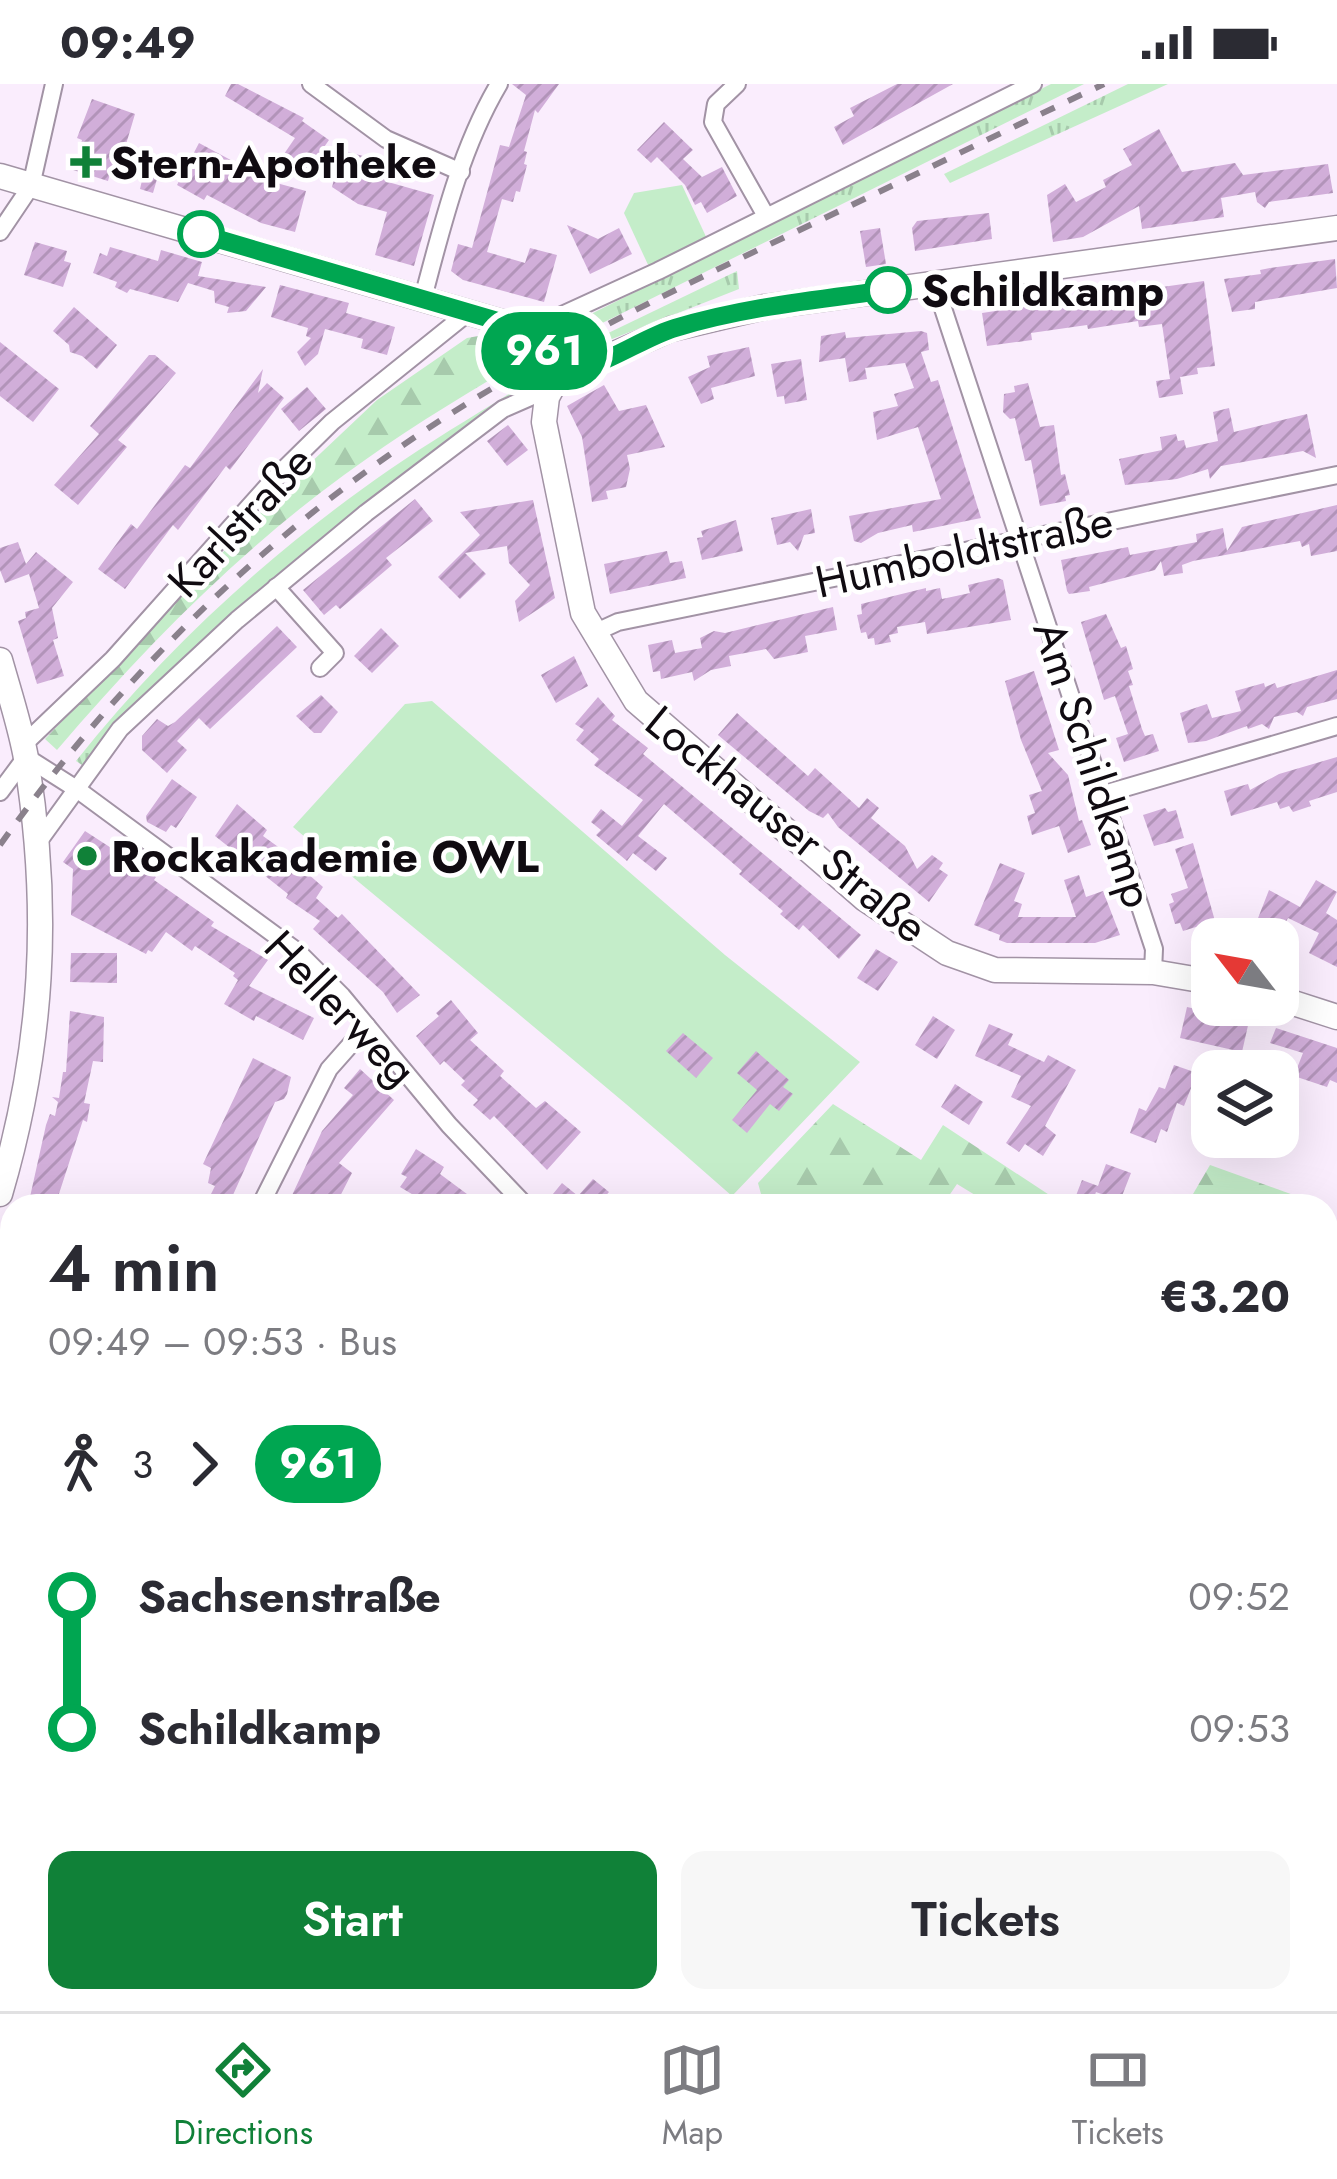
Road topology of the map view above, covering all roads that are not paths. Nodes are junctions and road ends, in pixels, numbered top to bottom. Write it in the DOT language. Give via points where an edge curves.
graph roads {
  1 [pos="55,84"];
  2 [pos="499,84"];
  3 [pos="736,84"];
  4 [pos="1033,84"];
  5 [pos="311,86"];
  6 [pos="461,172"];
  7 [pos="0,176"];
  8 [pos="31,186"];
  9 [pos="766,216"];
  10 [pos="1337,228"];
  11 [pos="0,232"];
  12 [pos="935,284"];
  13 [pos="423,298"];
  14 [pos="470,311"];
  15 [pos="527,331"];
  16 [pos="561,371"];
  17 [pos="547,397"];
  18 [pos="1337,475"];
  19 [pos="1021,539"];
  20 [pos="276,587"];
  21 [pos="594,633"];
  22 [pos="0,660"];
  23 [pos="320,668"];
  24 [pos="1337,726"];
  25 [pos="24,751"];
  26 [pos="78,790"];
  27 [pos="0,792"];
  28 [pos="1104,794"];
  29 [pos="35,846"];
  30 [pos="1153,960"];
  31 [pos="1191,974"];
  32 [pos="1299,1005"];
  33 [pos="1337,1017"];
  34 [pos="367,1026"];
  35 [pos="0,1194"];
  36 [pos="266,1194"];
  37 [pos="514,1194"];
  1 -- 8 [label="street"];
  2 -- 6 [label="street"];
  3 -- 9 [label="street" via="716,104 713,122"];
  4 -- 9 [label="street"];
  5 -- 6 [label="street" via="386,139"];
  6 -- 13 [label="street"];
  7 -- 8 [label="street"];
  8 -- 11 [label="street"];
  8 -- 13 [label="street"];
  9 -- 15 [label="street"];
  10 -- 12 [label="street"];
  12 -- 16 [label="street" via="719,316"];
  12 -- 19 [label="street, Am Schildkamp"];
  13 -- 14 [label="street"];
  14 -- 15 [label="street"];
  14 -- 25 [label="street, Karlstraße" via="332,422"];
  15 -- 16 [label="street"];
  16 -- 17 [label="street"];
  17 -- 20 [label="street" via="503,409"];
  17 -- 21 [label="street, Lockhauser Straße" via="544,422 583,613"];
  18 -- 19 [label="street, Humboldtstraße"];
  19 -- 21 [label="street, Humboldtstraße"];
  19 -- 28 [label="street, Am Schildkamp"];
  20 -- 23 [label="street" via="335,653"];
  20 -- 26 [label="street" via="120,729"];
  21 -- 30 [label="street, Lockhauser Straße" via="646,713 865,898 929,942 1012,973"];
  22 -- 25 [label="street"];
  24 -- 28 [label="street"];
  25 -- 26 [label="street, Hellerweg"];
  25 -- 27 [label="street, Karlstraße"];
  25 -- 29 [label="street"];
  26 -- 29 [label="street"];
  26 -- 34 [label="street, Hellerweg" via="298,952"];
  28 -- 30 [label="street, Am Schildkamp"];
  29 -- 35 [label="street" via="38,1015"];
  30 -- 31 [label="street, Lockhauser Straße"];
  32 -- 33 [label="street"];
  34 -- 36 [label="street" via="328,1069"];
  34 -- 37 [label="street, Hellerweg"];
}
